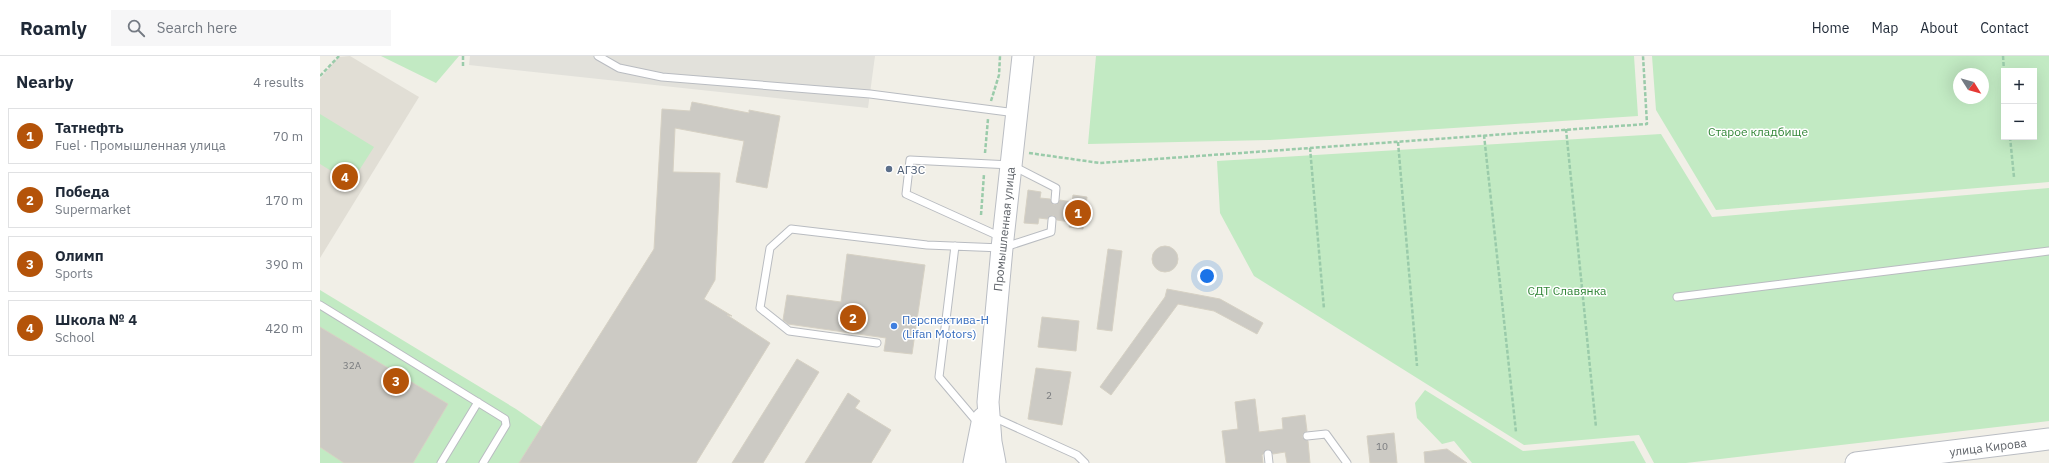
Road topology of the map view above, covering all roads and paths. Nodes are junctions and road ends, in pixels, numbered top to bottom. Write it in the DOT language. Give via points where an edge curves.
graph roads {
  1 [pos="339,56"];
  2 [pos="463,56"];
  3 [pos="598,56"];
  4 [pos="1023,56"];
  5 [pos="1642,56"];
  6 [pos="2003,56"];
  7 [pos="463,66"];
  8 [pos="2004,68"];
  9 [pos="320,76"];
  10 [pos="1017,113"];
  11 [pos="1566,130"];
  12 [pos="1484,135"];
  13 [pos="2010,140"];
  14 [pos="1398,142"];
  15 [pos="1310,148"];
  16 [pos="1012,158"];
  17 [pos="984,174"];
  18 [pos="2014,177"];
  19 [pos="1055,200"];
  20 [pos="981,215"];
  21 [pos="1052,220"];
  22 [pos="1002,243"];
  23 [pos="955,246"];
  24 [pos="2049,250"];
  25 [pos="1677,297"];
  26 [pos="320,305"];
  27 [pos="1324,309"];
  28 [pos="877,343"];
  29 [pos="1417,366"];
  30 [pos="478,402"];
  31 [pos="986,414"];
  32 [pos="1596,427"];
  33 [pos="1516,432"];
  34 [pos="1307,436"];
  35 [pos="2049,439"];
  36 [pos="1268,454"];
  37 [pos="996,462"];
  38 [pos="441,463"];
  39 [pos="483,463"];
  40 [pos="974,463"];
  41 [pos="1085,463"];
  42 [pos="1269,463"];
  43 [pos="1347,463"];
  44 [pos="1856,463"];
  1 -- 9 [label="path"];
  2 -- 7 [label="path"];
  3 -- 10 [label="lane" via="619,68 662,77 870,94"];
  4 -- 10 [label="main road, Промышленная улица"];
  5 -- 11 [label="path" via="1647,124"];
  6 -- 8 [label="path"];
  10 -- 16 [label="main road, Промышленная улица"];
  11 -- 12 [label="path"];
  11 -- 32 [label="path"];
  12 -- 14 [label="path"];
  12 -- 33 [label="path"];
  13 -- 18 [label="path"];
  14 -- 15 [label="path"];
  14 -- 29 [label="path"];
  15 -- 16 [label="path" via="1100,163"];
  15 -- 27 [label="path"];
  16 -- 19 [label="lane" via="1056,188"];
  16 -- 22 [label="main road, Промышленная улица"];
  16 -- 22 [label="lane" via="910,160 906,194"];
  17 -- 20 [label="path"];
  21 -- 22 [label="lane" via="1051,232"];
  22 -- 23 [label="lane"];
  22 -- 31 [label="main road, Промышленная улица"];
  23 -- 28 [label="lane" via="791,229 770,248 760,308 789,331"];
  23 -- 31 [label="lane" via="939,377"];
  24 -- 25 [label="lane"];
  26 -- 30 [label="lane"];
  30 -- 38 [label="lane"];
  30 -- 39 [label="lane" via="505,419 506,423"];
  31 -- 37 [label="main road"];
  31 -- 40 [label="main road"];
  31 -- 41 [label="lane" via="1077,455"];
  34 -- 43 [label="lane" via="1326,434"];
  35 -- 44 [label="main road, улица Кирова"];
  36 -- 42 [label="lane"];
}
